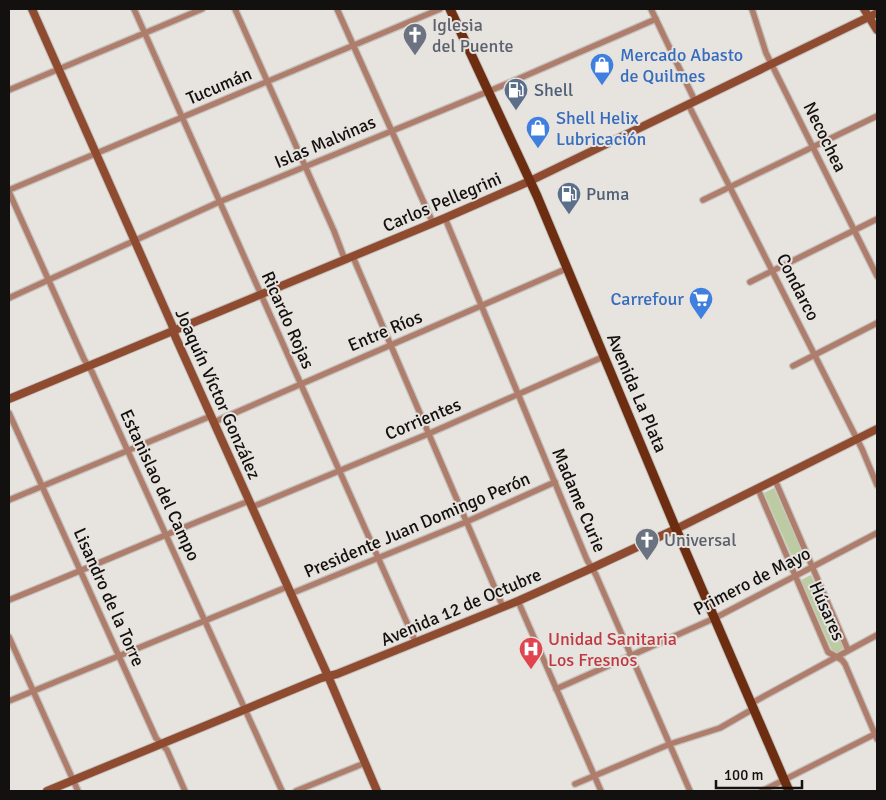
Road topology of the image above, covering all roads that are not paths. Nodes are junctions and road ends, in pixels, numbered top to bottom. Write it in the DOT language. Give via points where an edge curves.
graph roads {
  1 [pos="32,9"];
  2 [pos="134,9"];
  3 [pos="202,9"];
  4 [pos="235,9"];
  5 [pos="337,9"];
  6 [pos="440,9"];
  7 [pos="450,9"];
  8 [pos="651,9"];
  9 [pos="752,9"];
  10 [pos="864,9"];
  11 [pos="874,15"];
  12 [pos="656,19"];
  13 [pos="877,30"];
  14 [pos="145,33"];
  15 [pos="353,46"];
  16 [pos="772,64"];
  17 [pos="59,70"];
  18 [pos="267,82"];
  19 [pos="9,90"];
  20 [pos="489,91"];
  21 [pos="692,102"];
  22 [pos="877,116"];
  23 [pos="182,118"];
  24 [pos="391,131"];
  25 [pos="813,146"];
  26 [pos="96,154"];
  27 [pos="305,168"];
  28 [pos="530,181"];
  29 [pos="730,187"];
  30 [pos="9,191"];
  31 [pos="704,200"];
  32 [pos="220,202"];
  33 [pos="445,218"];
  34 [pos="877,219"];
  35 [pos="433,223"];
  36 [pos="854,231"];
  37 [pos="134,240"];
  38 [pos="349,258"];
  39 [pos="568,268"];
  40 [pos="772,270"];
  41 [pos="877,276"];
  42 [pos="49,281"];
  43 [pos="750,282"];
  44 [pos="260,294"];
  45 [pos="9,298"];
  46 [pos="481,306"];
  47 [pos="877,323"];
  48 [pos="174,330"];
  49 [pos="390,344"];
  50 [pos="816,355"];
  51 [pos="605,356"];
  52 [pos="87,365"];
  53 [pos="793,366"];
  54 [pos="300,384"];
  55 [pos="518,394"];
  56 [pos="9,399"];
  57 [pos="9,413"];
  58 [pos="212,418"];
  59 [pos="877,429"];
  60 [pos="428,434"];
  61 [pos="858,439"];
  62 [pos="127,450"];
  63 [pos="340,471"];
  64 [pos="775,480"];
  65 [pos="555,482"];
  66 [pos="877,485"];
  67 [pos="42,487"];
  68 [pos="758,489"];
  69 [pos="9,500"];
  70 [pos="250,504"];
  71 [pos="466,522"];
  72 [pos="676,530"];
  73 [pos="877,533"];
  74 [pos="166,534"];
  75 [pos="377,558"];
  76 [pos="812,567"];
  77 [pos="592,568"];
  78 [pos="81,572"];
  79 [pos="795,576"];
  80 [pos="289,591"];
  81 [pos="9,600"];
  82 [pos="518,601"];
  83 [pos="503,607"];
  84 [pos="715,618"];
  85 [pos="205,620"];
  86 [pos="877,635"];
  87 [pos="9,637"];
  88 [pos="416,643"];
  89 [pos="848,650"];
  90 [pos="119,656"];
  91 [pos="631,656"];
  92 [pos="836,657"];
  93 [pos="328,676"];
  94 [pos="556,689"];
  95 [pos="33,691"];
  96 [pos="9,701"];
  97 [pos="752,706"];
  98 [pos="245,709"];
  99 [pos="877,735"];
  100 [pos="161,744"];
  101 [pos="670,744"];
  102 [pos="365,763"];
  103 [pos="594,776"];
  104 [pos="74,780"];
  105 [pos="784,781"];
  106 [pos="575,784"];
  107 [pos="47,791"];
  108 [pos="78,791"];
  109 [pos="185,791"];
  110 [pos="282,791"];
  111 [pos="296,791"];
  112 [pos="377,791"];
  113 [pos="601,791"];
  114 [pos="690,791"];
  115 [pos="762,791"];
  116 [pos="789,791"];
  1 -- 17 [label="street, Joaquín Víctor González"];
  2 -- 14 [label="street, Ricardo Rojas"];
  3 -- 14 [label="street"];
  4 -- 18 [label="street"];
  5 -- 15 [label="street"];
  6 -- 15 [label="street, Tucumán"];
  7 -- 20 [label="main road, Avenida La Plata"];
  8 -- 12 [label="street, Condarco"];
  9 -- 16 [label="street, Necochea"];
  10 -- 11 [label="street"];
  11 -- 13 [label="street"];
  11 -- 16 [label="street, Carlos Pellegrini"];
  12 -- 20 [label="street, Islas Malvinas"];
  12 -- 21 [label="street, Condarco"];
  14 -- 17 [label="street"];
  14 -- 23 [label="street, Ricardo Rojas"];
  15 -- 18 [label="street, Tucumán"];
  15 -- 24 [label="street"];
  16 -- 21 [label="street, Carlos Pellegrini"];
  16 -- 25 [label="street, Necochea"];
  17 -- 19 [label="street"];
  17 -- 26 [label="street, Joaquín Víctor González"];
  18 -- 23 [label="street, Tucumán"];
  18 -- 27 [label="street"];
  20 -- 24 [label="street, Islas Malvinas"];
  20 -- 28 [label="main road, Avenida La Plata"];
  21 -- 28 [label="street, Carlos Pellegrini"];
  21 -- 29 [label="street, Condarco"];
  22 -- 25 [label="street"];
  23 -- 26 [label="street, Tucumán"];
  23 -- 32 [label="street, Ricardo Rojas"];
  24 -- 27 [label="street, Islas Malvinas"];
  24 -- 35 [label="street"];
  25 -- 29 [label="street"];
  25 -- 36 [label="street, Necochea"];
  26 -- 30 [label="street, Tucumán"];
  26 -- 37 [label="street, Joaquín Víctor González"];
  27 -- 32 [label="street, Islas Malvinas"];
  27 -- 38 [label="street"];
  28 -- 33 [label="street, Carlos Pellegrini"];
  28 -- 39 [label="main road, Avenida La Plata"];
  29 -- 31 [label="street"];
  29 -- 40 [label="street, Condarco"];
  30 -- 42 [label="street, Estanislao del Campo"];
  32 -- 37 [label="street, Islas Malvinas"];
  32 -- 44 [label="street, Ricardo Rojas"];
  33 -- 35 [label="street, Carlos Pellegrini"];
  33 -- 46 [label="street, Madame Curie"];
  34 -- 36 [label="street"];
  35 -- 38 [label="street, Carlos Pellegrini"];
  36 -- 40 [label="street"];
  36 -- 41 [label="street, Necochea"];
  37 -- 42 [label="street, Islas Malvinas"];
  37 -- 48 [label="street, Joaquín Víctor González"];
  38 -- 44 [label="street, Carlos Pellegrini"];
  38 -- 49 [label="street"];
  39 -- 46 [label="street, Entre Ríos"];
  39 -- 51 [label="main road, Avenida La Plata"];
  40 -- 43 [label="street"];
  40 -- 50 [label="street, Condarco"];
  42 -- 45 [label="street, Islas Malvinas"];
  42 -- 52 [label="street, Estanislao del Campo"];
  44 -- 48 [label="street, Carlos Pellegrini"];
  44 -- 54 [label="street, Ricardo Rojas"];
  46 -- 49 [label="street, Entre Ríos"];
  46 -- 55 [label="street, Madame Curie"];
  47 -- 50 [label="street"];
  48 -- 52 [label="street, Carlos Pellegrini"];
  48 -- 58 [label="street, Joaquín Víctor González"];
  49 -- 54 [label="street, Entre Ríos"];
  49 -- 60 [label="street"];
  50 -- 53 [label="street"];
  50 -- 61 [label="street, Condarco"];
  51 -- 55 [label="street, Corrientes"];
  51 -- 72 [label="main road, Avenida La Plata"];
  52 -- 56 [label="street, Carlos Pellegrini"];
  52 -- 62 [label="street, Estanislao del Campo"];
  54 -- 58 [label="street, Entre Ríos"];
  54 -- 63 [label="street, Ricardo Rojas"];
  55 -- 60 [label="street, Corrientes"];
  55 -- 65 [label="street, Madame Curie"];
  57 -- 67 [label="street, Lisandro de la Torre"];
  58 -- 62 [label="street, Entre Ríos"];
  58 -- 70 [label="street, Joaquín Víctor González"];
  59 -- 61 [label="street, Avenida 12 de Octubre"];
  60 -- 63 [label="street, Corrientes"];
  60 -- 71 [label="street"];
  61 -- 64 [label="street, Avenida 12 de Octubre"];
  61 -- 66 [label="street, Condarco"];
  62 -- 67 [label="street, Entre Ríos"];
  62 -- 74 [label="street, Estanislao del Campo"];
  63 -- 70 [label="street, Corrientes"];
  63 -- 75 [label="street, Ricardo Rojas"];
  64 -- 68 [label="street, Avenida 12 de Octubre"];
  64 -- 76 [label="street, Húsares"];
  65 -- 71 [label="street, Presidente Juan Domingo Perón"];
  65 -- 77 [label="street, Madame Curie"];
  67 -- 69 [label="street, Entre Ríos"];
  67 -- 78 [label="street, Lisandro de la Torre"];
  68 -- 72 [label="street, Avenida 12 de Octubre"];
  68 -- 79 [label="street, Húsares"];
  70 -- 74 [label="street, Corrientes"];
  70 -- 80 [label="street, Joaquín Víctor González"];
  71 -- 75 [label="street, Presidente Juan Domingo Perón"];
  71 -- 83 [label="street"];
  72 -- 77 [label="street, Avenida 12 de Octubre"];
  72 -- 84 [label="main road, Avenida La Plata"];
  73 -- 76 [label="street, Primero de Mayo"];
  74 -- 78 [label="street, Corrientes"];
  74 -- 85 [label="street, Estanislao del Campo"];
  75 -- 80 [label="street, Presidente Juan Domingo Perón"];
  75 -- 88 [label="street, Ricardo Rojas"];
  76 -- 79 [label="street, Primero de Mayo"];
  76 -- 89 [label="street, Húsares"];
  77 -- 82 [label="street, Avenida 12 de Octubre"];
  77 -- 91 [label="street, Madame Curie"];
  78 -- 81 [label="street, Corrientes"];
  78 -- 90 [label="street, Lisandro de la Torre"];
  79 -- 84 [label="street, Primero de Mayo"];
  79 -- 92 [label="street, Húsares" via="828,652"];
  80 -- 85 [label="street, Presidente Juan Domingo Perón"];
  80 -- 93 [label="street, Joaquín Víctor González"];
  82 -- 83 [label="street, Avenida 12 de Octubre"];
  82 -- 94 [label="street"];
  83 -- 88 [label="street, Avenida 12 de Octubre"];
  84 -- 91 [label="street, Primero de Mayo"];
  84 -- 97 [label="main road, Avenida La Plata"];
  85 -- 90 [label="street, Presidente Juan Domingo Perón"];
  85 -- 98 [label="street, Estanislao del Campo"];
  86 -- 89 [label="street"];
  87 -- 95 [label="street"];
  88 -- 93 [label="street, Avenida 12 de Octubre"];
  89 -- 92 [label="street"];
  90 -- 95 [label="street, Presidente Juan Domingo Perón"];
  90 -- 100 [label="street, Lisandro de la Torre"];
  91 -- 94 [label="street, Primero de Mayo"];
  91 -- 101 [label="street, Madame Curie"];
  92 -- 97 [label="street"];
  92 -- 99 [label="street, Húsares" via="845,664"];
  93 -- 98 [label="street, Avenida 12 de Octubre"];
  93 -- 102 [label="street, Joaquín Víctor González"];
  94 -- 103 [label="street"];
  95 -- 96 [label="street, Presidente Juan Domingo Perón"];
  95 -- 104 [label="street"];
  97 -- 101 [label="street" via="720,728"];
  97 -- 105 [label="main road, Avenida La Plata"];
  98 -- 100 [label="street, Avenida 12 de Octubre"];
  98 -- 110 [label="street, Estanislao del Campo"];
  99 -- 105 [label="street"];
  100 -- 104 [label="street, Avenida 12 de Octubre"];
  100 -- 109 [label="street, Lisandro de la Torre" via="167,750"];
  101 -- 103 [label="street"];
  101 -- 114 [label="street, Madame Curie"];
  102 -- 111 [label="street"];
  102 -- 112 [label="street, Joaquín Víctor González"];
  103 -- 106 [label="street"];
  103 -- 113 [label="street"];
  104 -- 107 [label="street, Avenida 12 de Octubre"];
  104 -- 108 [label="street"];
  105 -- 115 [label="street"];
  105 -- 116 [label="main road, Avenida La Plata"];
}
